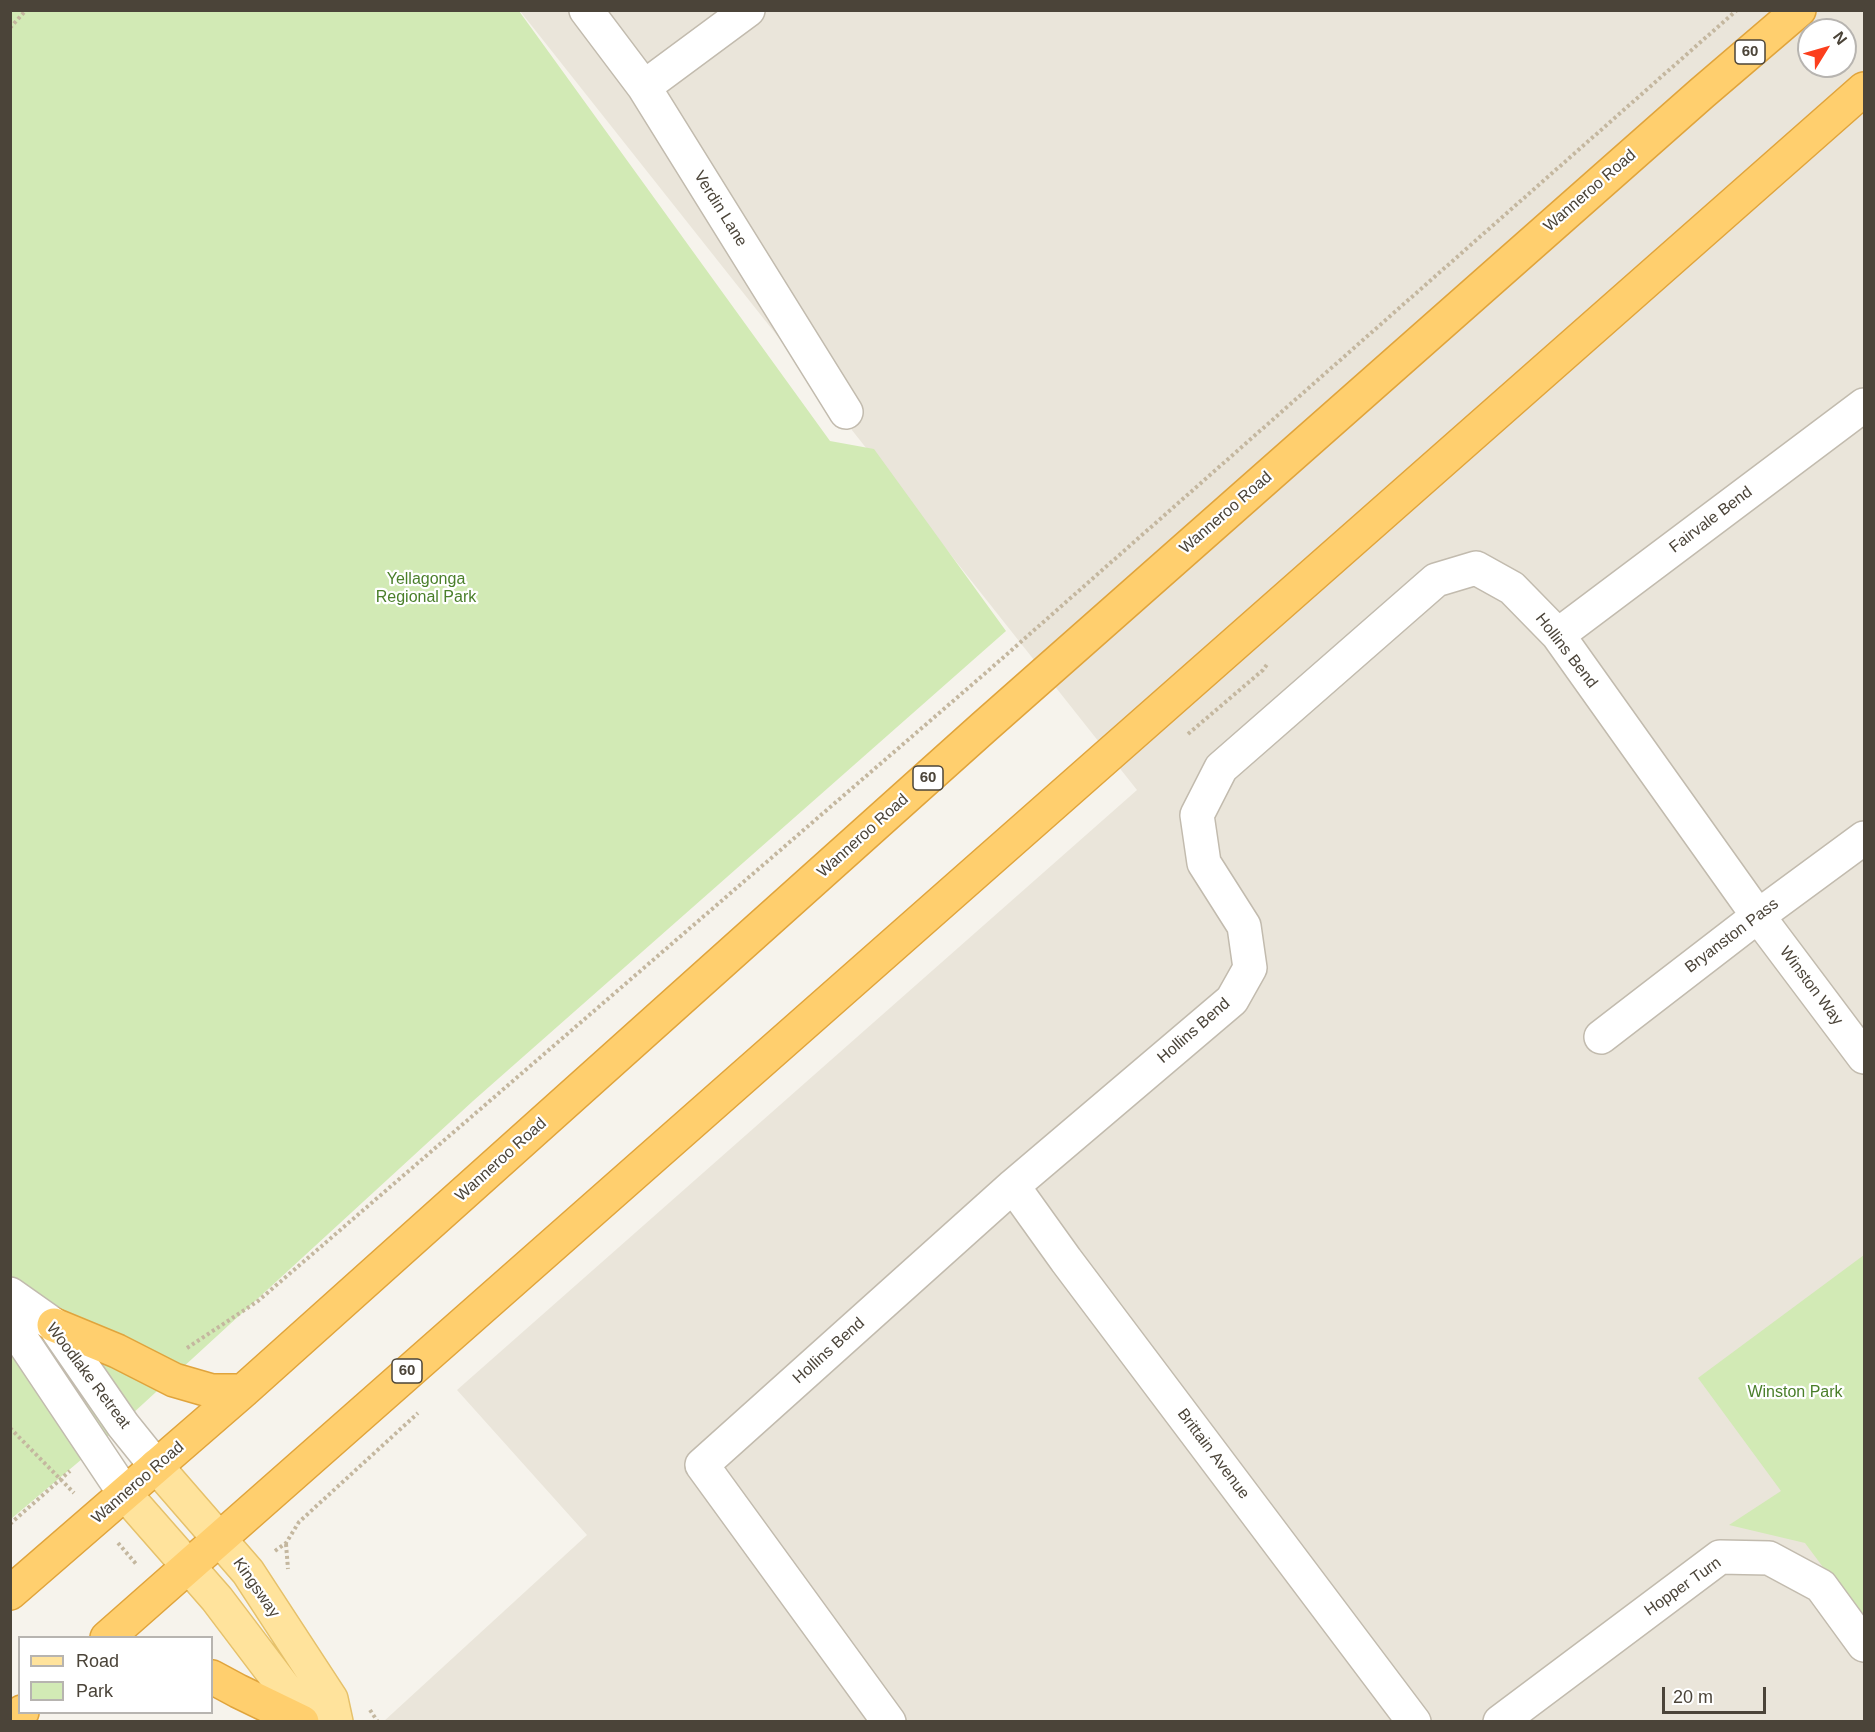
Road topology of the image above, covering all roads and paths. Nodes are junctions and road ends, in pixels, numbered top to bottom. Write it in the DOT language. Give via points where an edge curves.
graph roads {
  1 [pos="26,10"];
  2 [pos="586,10"];
  3 [pos="748,10"];
  4 [pos="1737,10"];
  5 [pos="1799,10"];
  6 [pos="10,28"];
  7 [pos="644,87"];
  8 [pos="1864,89"];
  9 [pos="1864,405"];
  10 [pos="846,412"];
  11 [pos="1558,635"];
  12 [pos="1864,838"];
  13 [pos="1758,916"];
  14 [pos="1601,1037"];
  15 [pos="1864,1057"];
  16 [pos="1013,1186"];
  17 [pos="10,1294"];
  18 [pos="10,1302"];
  19 [pos="54,1324"];
  20 [pos="184,1350"];
  21 [pos="243,1391"];
  22 [pos="10,1428"];
  23 [pos="95,1448"];
  24 [pos="156,1467"];
  25 [pos="62,1479"];
  26 [pos="125,1494"];
  27 [pos="10,1524"];
  28 [pos="218,1538"];
  29 [pos="189,1566"];
  30 [pos="10,1593"];
  31 [pos="109,1636"];
  32 [pos="1864,1645"];
  33 [pos="213,1678"];
  34 [pos="302,1722"];
  35 [pos="319,1722"];
  36 [pos="336,1722"];
  37 [pos="889,1722"];
  38 [pos="1414,1722"];
  39 [pos="1500,1722"];
  1 -- 6 [label="path"];
  2 -- 7 [label="street, Verdin Lane"];
  3 -- 7 [label="street"];
  4 -- 20 [label="path" via="989,670 258,1301"];
  5 -- 21 [label="highway, Wanneroo Road / 60" via="984,727"];
  7 -- 10 [label="street, Verdin Lane"];
  8 -- 28 [label="highway, 60"];
  9 -- 11 [label="street, Fairvale Bend"];
  11 -- 13 [label="street, Hollins Bend"];
  11 -- 16 [label="street, Hollins Bend" via="1512,588 1476,568 1436,580 1221,768 1197,814 1204,863 1244,926 1250,968 1232,1000"];
  12 -- 13 [label="street, Bryanston Pass"];
  13 -- 14 [label="street, Bryanston Pass"];
  13 -- 15 [label="street, Winston Way"];
  16 -- 37 [label="street, Hollins Bend" via="702,1465"];
  16 -- 38 [label="street, Brittain Avenue"];
  17 -- 19 [label="street, Woodlake Retreat"];
  18 -- 23 [label="street, Woodlake Retreat" via="22,1340"];
  19 -- 21 [label="highway" via="174,1380 212,1391"];
  19 -- 24 [label="street, Woodlake Retreat"];
  21 -- 24 [label="highway, Wanneroo Road / 60"];
  22 -- 25 [label="path"];
  23 -- 25 [label="path"];
  23 -- 26 [label="street, Woodlake Retreat"];
  24 -- 26 [label="highway, Wanneroo Road / 60"];
  24 -- 28 [label="main road, Kingsway"];
  25 -- 27 [label="path"];
  26 -- 29 [label="main road"];
  26 -- 30 [label="highway, Wanneroo Road / 60"];
  28 -- 29 [label="highway, 60"];
  28 -- 36 [label="main road, Kingsway" via="248,1572 331,1699"];
  29 -- 31 [label="highway, 60"];
  29 -- 35 [label="main road" via="295,1702"];
  32 -- 39 [label="street, Hopper Turn" via="1821,1586 1770,1558 1720,1557"];
  33 -- 34 [label="highway"];
}
